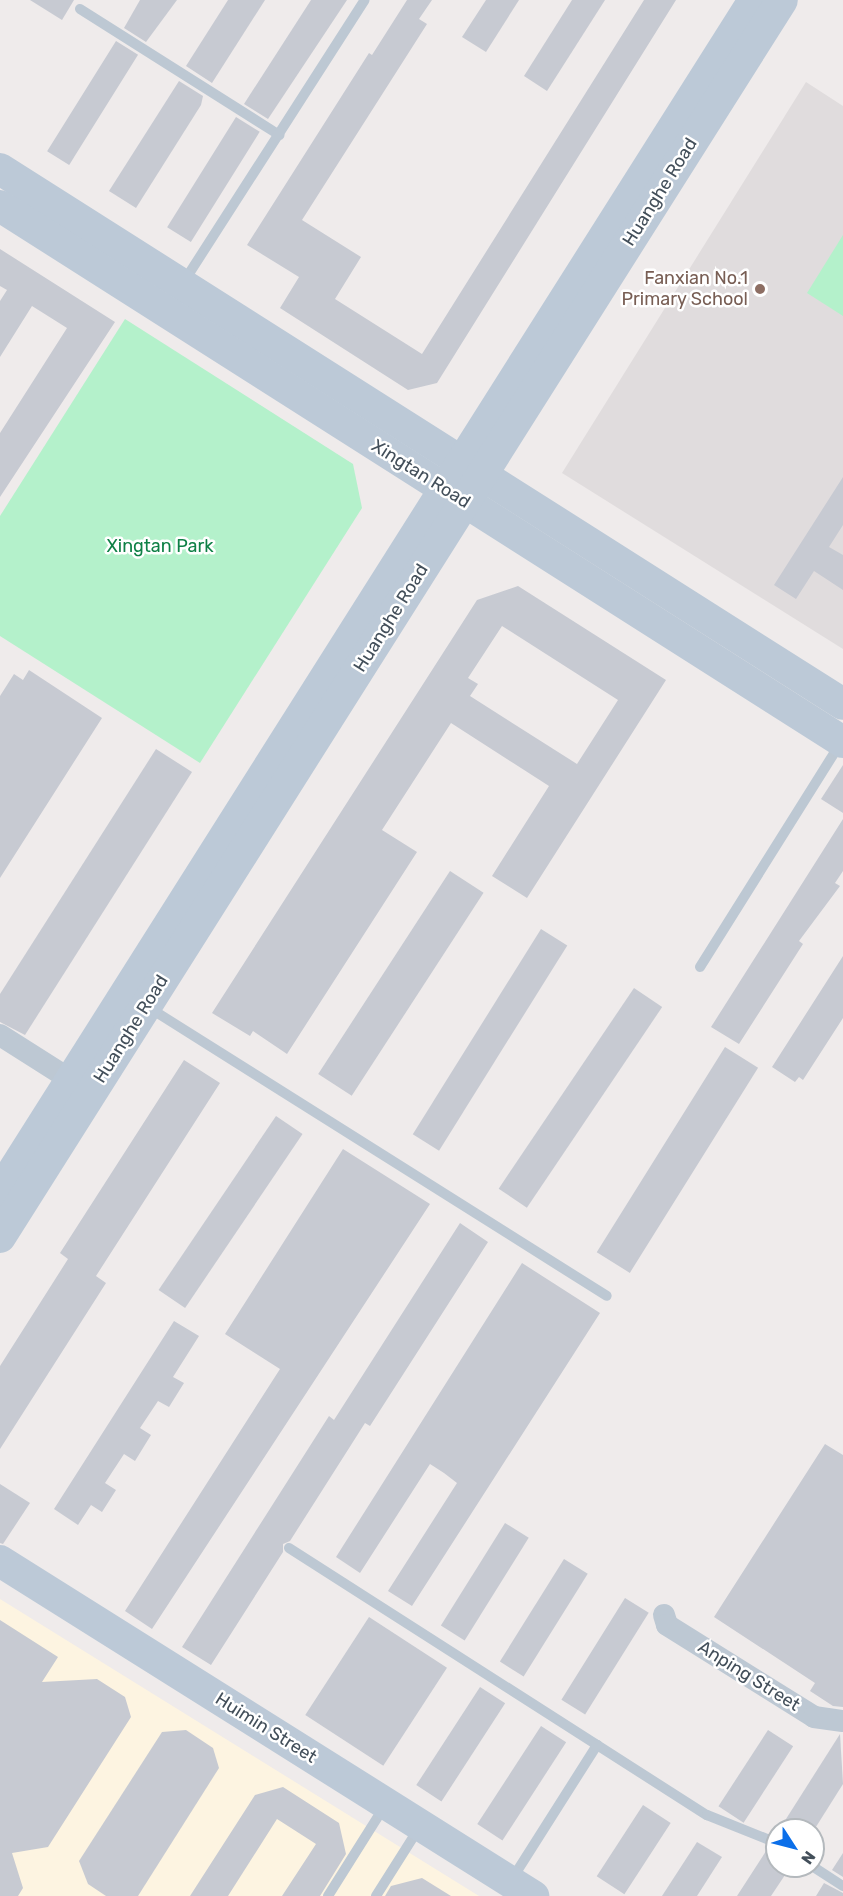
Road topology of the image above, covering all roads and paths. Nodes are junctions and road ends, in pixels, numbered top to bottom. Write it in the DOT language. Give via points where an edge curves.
graph roads {
  1 [pos="365,0"];
  2 [pos="754,0"];
  3 [pos="782,0"];
  4 [pos="80,9"];
  5 [pos="279,135"];
  6 [pos="0,169"];
  7 [pos="0,206"];
  8 [pos="174,298"];
  9 [pos="471,468"];
  10 [pos="454,495"];
  11 [pos="843,704"];
  12 [pos="842,742"];
  13 [pos="700,967"];
  14 [pos="146,1005"];
  15 [pos="0,1035"];
  16 [pos="71,1080"];
  17 [pos="0,1192"];
  18 [pos="0,1237"];
  19 [pos="607,1296"];
  20 [pos="289,1548"];
  21 [pos="3,1569"];
  22 [pos="664,1615"];
  23 [pos="843,1721"];
  24 [pos="597,1745"];
  25 [pos="386,1804"];
  26 [pos="421,1825"];
  27 [pos="765,1836"];
  28 [pos="825,1874"];
  29 [pos="843,1886"];
  30 [pos="526,1892"];
  31 [pos="328,1896"];
  32 [pos="376,1896"];
  1 -- 5 [label="lane"];
  2 -- 9 [label="main road, Huanghe Road"];
  3 -- 9 [label="main road, Huanghe Road"];
  4 -- 5 [label="lane"];
  5 -- 8 [label="lane"];
  6 -- 8 [label="main road, Xingtan Road"];
  7 -- 8 [label="main road, Xingtan Road"];
  8 -- 9 [label="main road, Xingtan Road"];
  8 -- 10 [label="main road, Xingtan Road"];
  9 -- 10 [label="main road, Huanghe Road"];
  9 -- 11 [label="main road, Xingtan Road"];
  10 -- 12 [label="main road, Xingtan Road"];
  10 -- 14 [label="main road, Huanghe Road"];
  10 -- 16 [label="main road, Huanghe Road"];
  12 -- 13 [label="lane"];
  14 -- 18 [label="main road, Huanghe Road"];
  14 -- 19 [label="lane"];
  15 -- 16 [label="street"];
  16 -- 17 [label="main road, Huanghe Road"];
  20 -- 24 [label="lane"];
  21 -- 25 [label="main road, Huimin Street"];
  22 -- 23 [label="street, Anping Street" via="667,1625 814,1717"];
  24 -- 27 [label="lane" via="707,1815"];
  24 -- 30 [label="lane"];
  25 -- 26 [label="main road, Huimin Street"];
  25 -- 31 [label="lane"];
  26 -- 30 [label="main road, Huimin Street"];
  26 -- 32 [label="lane"];
  28 -- 29 [label="lane"];
}
